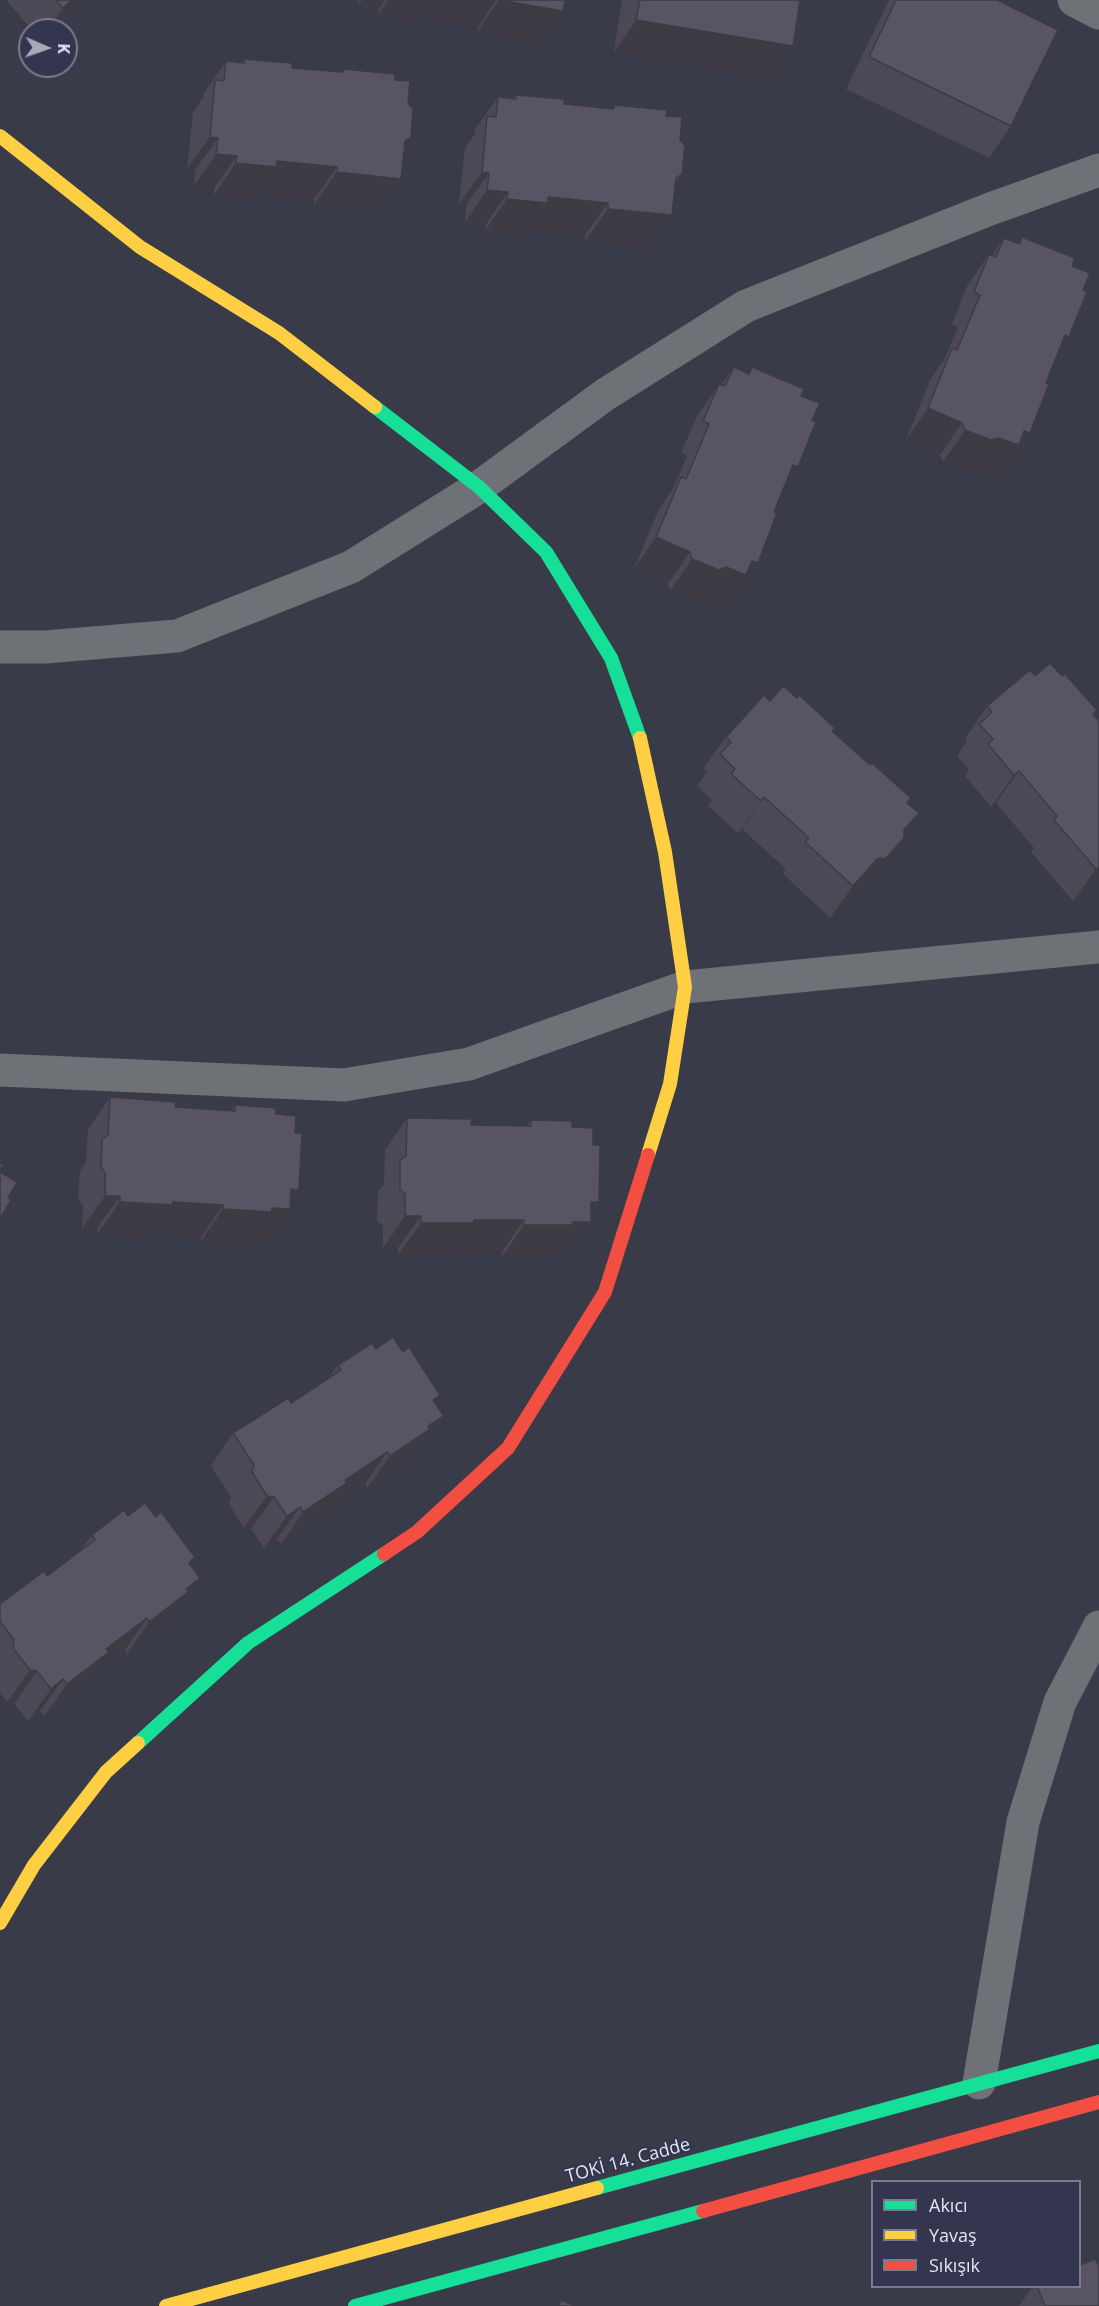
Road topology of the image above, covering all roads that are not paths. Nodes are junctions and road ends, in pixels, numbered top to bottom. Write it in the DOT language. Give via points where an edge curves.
graph roads {
  1 [pos="1074,0"];
  2 [pos="1099,13"];
  3 [pos="0,137"];
  4 [pos="1099,171"];
  5 [pos="478,487"];
  6 [pos="0,646"];
  7 [pos="1099,947"];
  8 [pos="685,987"];
  9 [pos="0,1070"];
  10 [pos="1099,1627"];
  11 [pos="0,1923"];
  12 [pos="1099,2050"];
  13 [pos="979,2083"];
  14 [pos="1099,2102"];
  15 [pos="165,2306"];
  16 [pos="355,2306"];
  1 -- 2 [label="street"];
  3 -- 5 [label="street" via="140,247 279,333"];
  4 -- 5 [label="street" via="990,209 746,306 606,394"];
  5 -- 6 [label="street" via="351,567 177,636 45,647"];
  5 -- 8 [label="street" via="546,552 611,658 643,747 665,852"];
  7 -- 8 [label="street"];
  8 -- 9 [label="street" via="469,1064 344,1085"];
  8 -- 11 [label="street" via="670,1084 605,1292 508,1449 417,1532 248,1643 106,1772 34,1864"];
  10 -- 13 [label="street" via="1060,1702 1023,1822"];
  12 -- 13 [label="street, TOKİ 14. Cadde"];
  13 -- 15 [label="street, TOKİ 14. Cadde"];
  14 -- 16 [label="street"];
}
